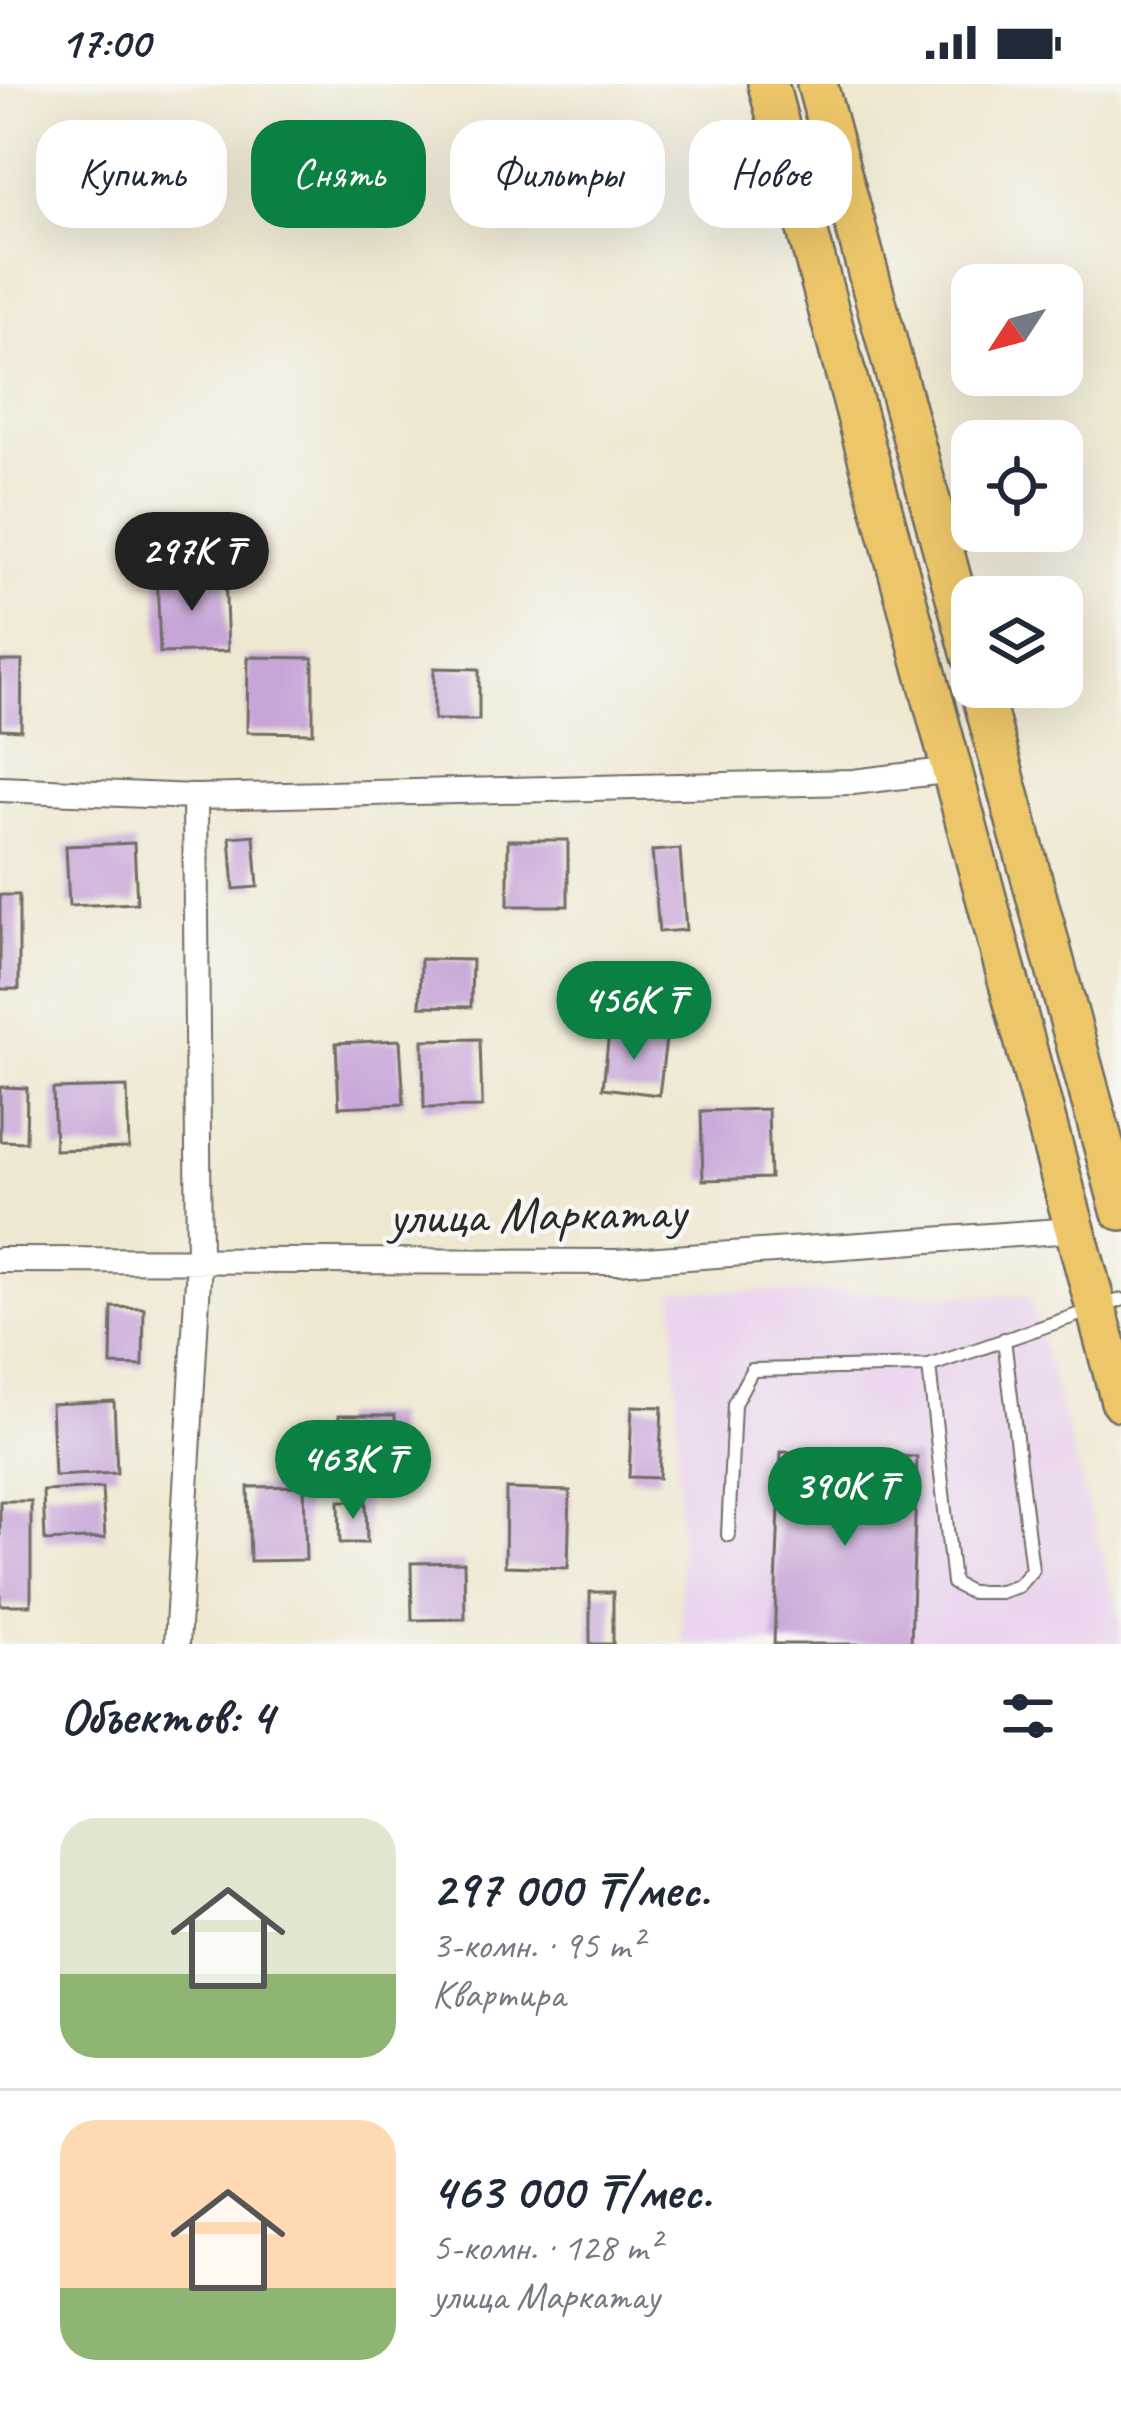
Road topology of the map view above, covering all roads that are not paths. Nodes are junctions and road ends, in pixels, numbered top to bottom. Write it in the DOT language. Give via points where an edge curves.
graph roads {
  1 [pos="768,84"];
  2 [pos="817,84"];
  3 [pos="951,579"];
  4 [pos="986,708"];
  5 [pos="953,770"];
  6 [pos="0,789"];
  7 [pos="195,796"];
  8 [pos="1121,1210"];
  9 [pos="1074,1230"];
  10 [pos="0,1260"];
  11 [pos="200,1262"];
  12 [pos="1108,1303"];
  13 [pos="1004,1339"];
  14 [pos="929,1366"];
  15 [pos="1121,1401"];
  16 [pos="728,1535"];
  17 [pos="177,1644"];
  1 -- 5 [label="main road"];
  2 -- 3 [label="main road"];
  4 -- 8 [label="main road"];
  5 -- 7 [label="street" via="853,782"];
  5 -- 9 [label="main road"];
  6 -- 7 [label="street"];
  7 -- 11 [label="street"];
  9 -- 11 [label="street, улица Маркатау" via="617,1262"];
  9 -- 12 [label="main road"];
  10 -- 11 [label="street, улица Маркатау"];
  11 -- 17 [label="street"];
  12 -- 13 [label="lane"];
  12 -- 15 [label="main road"];
  13 -- 14 [label="lane"];
  13 -- 14 [label="lane" via="1032,1570 1018,1586 970,1592 952,1582"];
  14 -- 16 [label="lane" via="752,1370 734,1404"];
}
